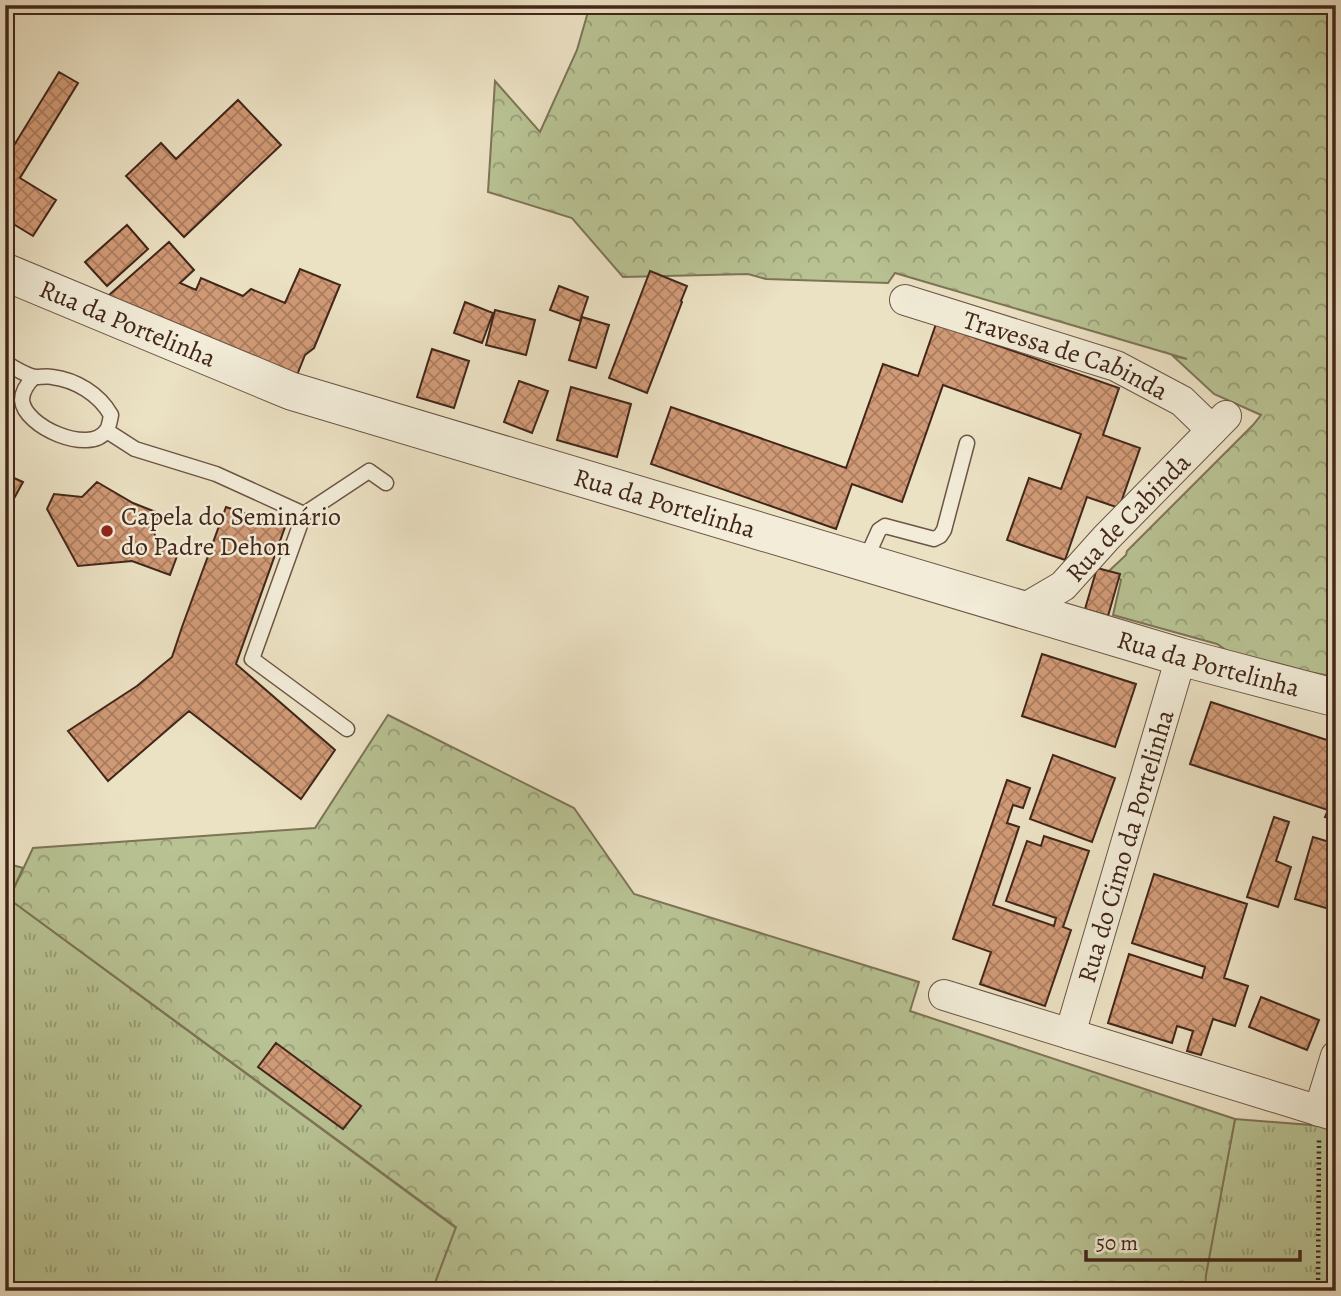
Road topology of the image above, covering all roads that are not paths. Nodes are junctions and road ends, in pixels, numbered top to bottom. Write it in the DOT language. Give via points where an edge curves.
graph roads {
  1 [pos="5,272"];
  2 [pos="905,300"];
  3 [pos="5,363"];
  4 [pos="34,377"];
  5 [pos="1219,423"];
  6 [pos="107,431"];
  7 [pos="967,443"];
  8 [pos="386,484"];
  9 [pos="304,514"];
  10 [pos="864,562"];
  11 [pos="1023,610"];
  12 [pos="1181,657"];
  13 [pos="1336,698"];
  14 [pos="347,729"];
  15 [pos="944,995"];
  16 [pos="1070,1034"];
  17 [pos="1336,1056"];
  18 [pos="1328,1113"];
  1 -- 10 [label="street, Rua da Portelinha" via="291,391"];
  2 -- 5 [label="street, Travessa de Cabinda" via="1116,366"];
  3 -- 4 [label="lane"];
  4 -- 6 [label="lane" via="64,379 94,394 111,415"];
  4 -- 6 [label="lane" via="22,403 39,425 71,439 90,440"];
  5 -- 11 [label="street, Rua de Cabinda" via="1063,586"];
  6 -- 9 [label="lane" via="135,450 215,474"];
  7 -- 10 [label="lane" via="940,536 934,539 885,526 878,530"];
  8 -- 9 [label="lane" via="369,471"];
  9 -- 14 [label="lane" via="252,659"];
  10 -- 11 [label="street, Rua da Portelinha"];
  11 -- 12 [label="street, Rua da Portelinha"];
  12 -- 13 [label="street, Rua da Portelinha"];
  12 -- 16 [label="street, Rua do Cimo da Portelinha"];
  15 -- 16 [label="street"];
  16 -- 18 [label="street"];
  17 -- 18 [label="street"];
}
